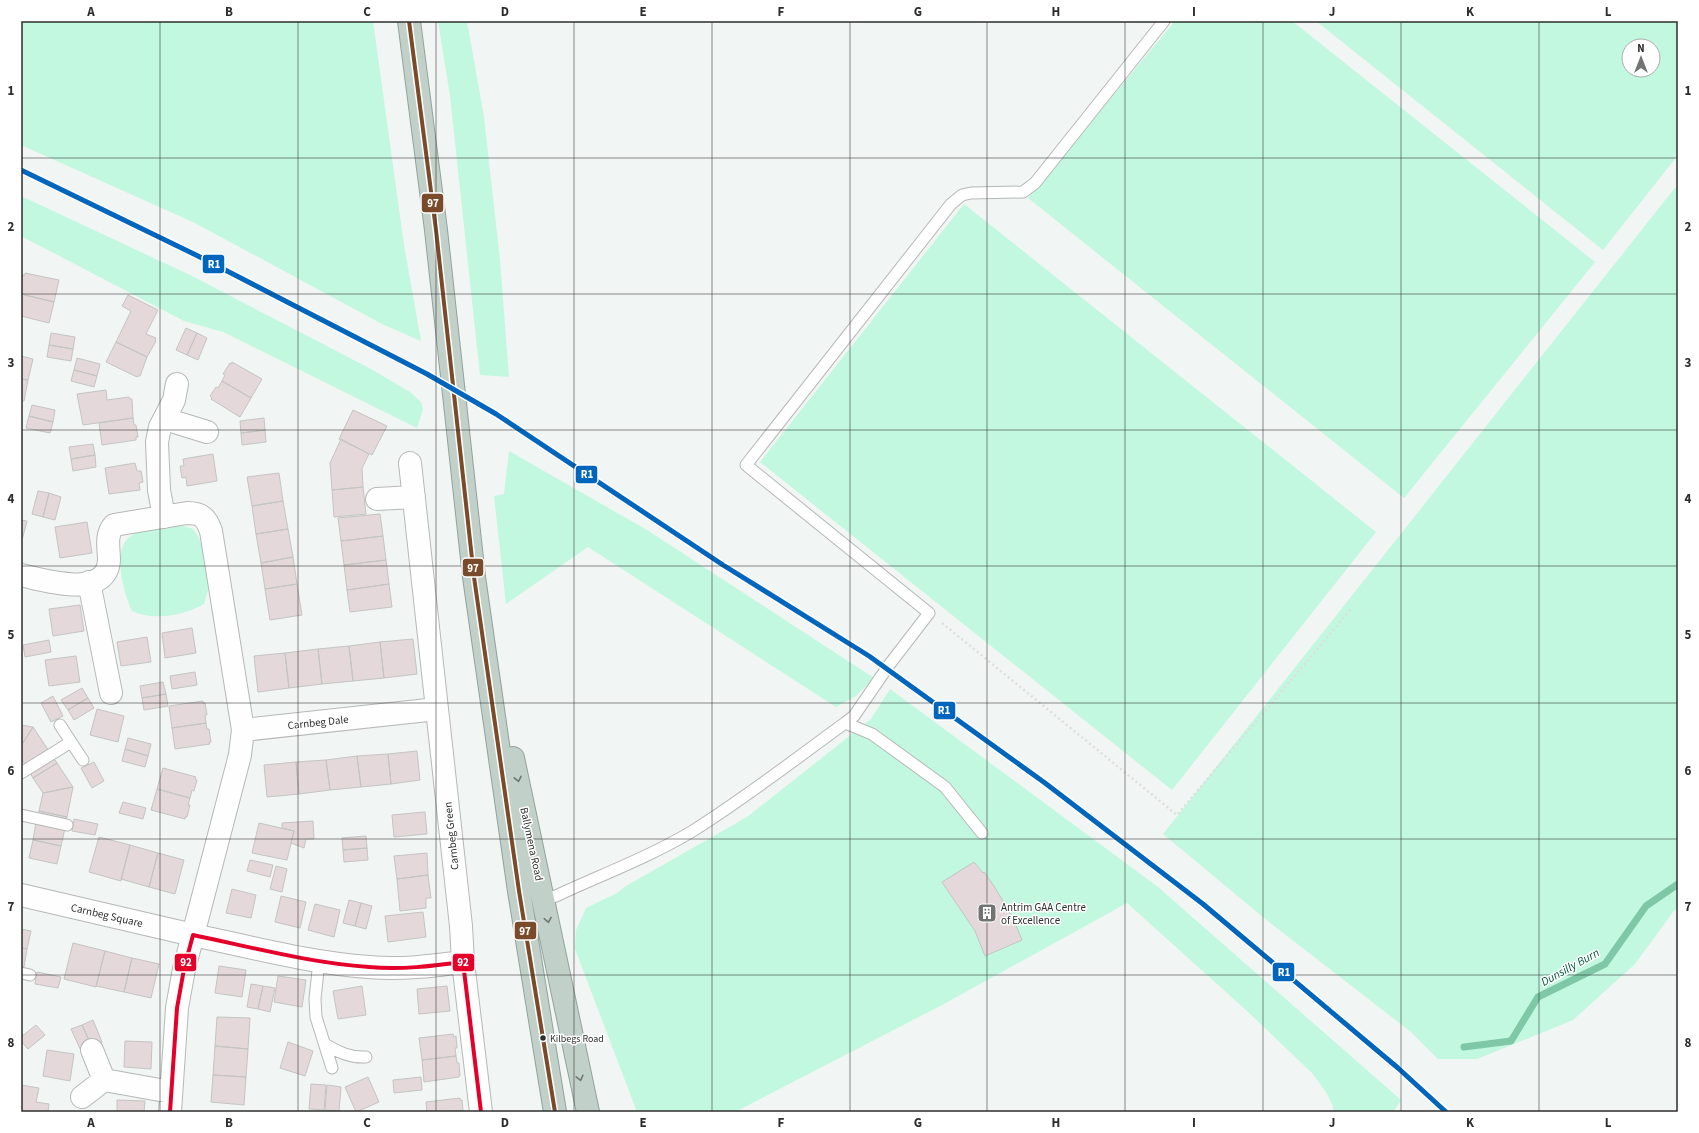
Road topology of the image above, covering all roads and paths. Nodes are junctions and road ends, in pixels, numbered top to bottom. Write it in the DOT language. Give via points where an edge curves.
graph roads {
  1 [pos="409,21"];
  2 [pos="1164,21"];
  3 [pos="177,384"];
  4 [pos="165,419"];
  5 [pos="207,432"];
  6 [pos="410,463"];
  7 [pos="414,497"];
  8 [pos="376,499"];
  9 [pos="164,517"];
  10 [pos="21,575"];
  11 [pos="474,577"];
  12 [pos="89,582"];
  13 [pos="1352,608"];
  14 [pos="929,612"];
  15 [pos="111,693"];
  16 [pos="437,709"];
  17 [pos="845,723"];
  18 [pos="60,725"];
  19 [pos="243,730"];
  20 [pos="71,742"];
  21 [pos="83,760"];
  22 [pos="21,773"];
  23 [pos="21,815"];
  24 [pos="67,825"];
  25 [pos="982,832"];
  26 [pos="21,895"];
  27 [pos="543,898"];
  28 [pos="520,901"];
  29 [pos="193,935"];
  30 [pos="319,961"];
  31 [pos="463,962"];
  32 [pos="325,1044"];
  33 [pos="92,1050"];
  34 [pos="366,1057"];
  35 [pos="332,1068"];
  36 [pos="104,1080"];
  37 [pos="82,1097"];
  38 [pos="171,1102"];
  39 [pos="481,1112"];
  40 [pos="555,1112"];
  41 [pos="588,1112"];
  1 -- 11 [label="highway, Ballymena Road" via="436,230"];
  2 -- 14 [label="lane" via="1035,183 1023,192 962,195 951,204 746,465"];
  3 -- 4 [label="street" via="174,400"];
  4 -- 5 [label="street"];
  4 -- 9 [label="street" via="160,427 157,442 159,490"];
  6 -- 7 [label="street"];
  7 -- 8 [label="street"];
  7 -- 16 [label="street"];
  9 -- 12 [label="street" via="114,525 108,534 106,570 100,578"];
  9 -- 19 [label="street" via="196,513 208,522"];
  10 -- 12 [label="street" via="65,585"];
  11 -- 27 [label="highway, Ballymena Road, one-way"];
  11 -- 28 [label="highway, Ballymena Road"];
  12 -- 15 [label="street"];
  13 -- 14 [label="path" via="1177,815"];
  14 -- 17 [label="lane" via="854,716"];
  16 -- 19 [label="street, Carnbeg Dale"];
  16 -- 31 [label="street, Carnbeg Green"];
  17 -- 25 [label="lane" via="872,734 945,786"];
  17 -- 27 [label="lane" via="690,832 556,896"];
  18 -- 20 [label="lane"];
  19 -- 29 [label="street" via="240,755"];
  20 -- 21 [label="lane"];
  20 -- 22 [label="lane"];
  23 -- 24 [label="lane"];
  26 -- 29 [label="street, Carnbeg Square"];
  27 -- 28 [label="lane"];
  27 -- 41 [label="highway, Ballymena Road, one-way"];
  28 -- 40 [label="highway, Ballymena Road"];
  29 -- 30 [label="street"];
  29 -- 38 [label="street" via="177,1008"];
  30 -- 31 [label="street" via="370,968 407,968"];
  30 -- 32 [label="lane" via="316,1017"];
  31 -- 39 [label="street, Carnbeg Green"];
  32 -- 34 [label="lane" via="343,1054 357,1058"];
  32 -- 35 [label="lane"];
  33 -- 36 [label="street"];
  36 -- 37 [label="street"];
  36 -- 38 [label="street"];
}
